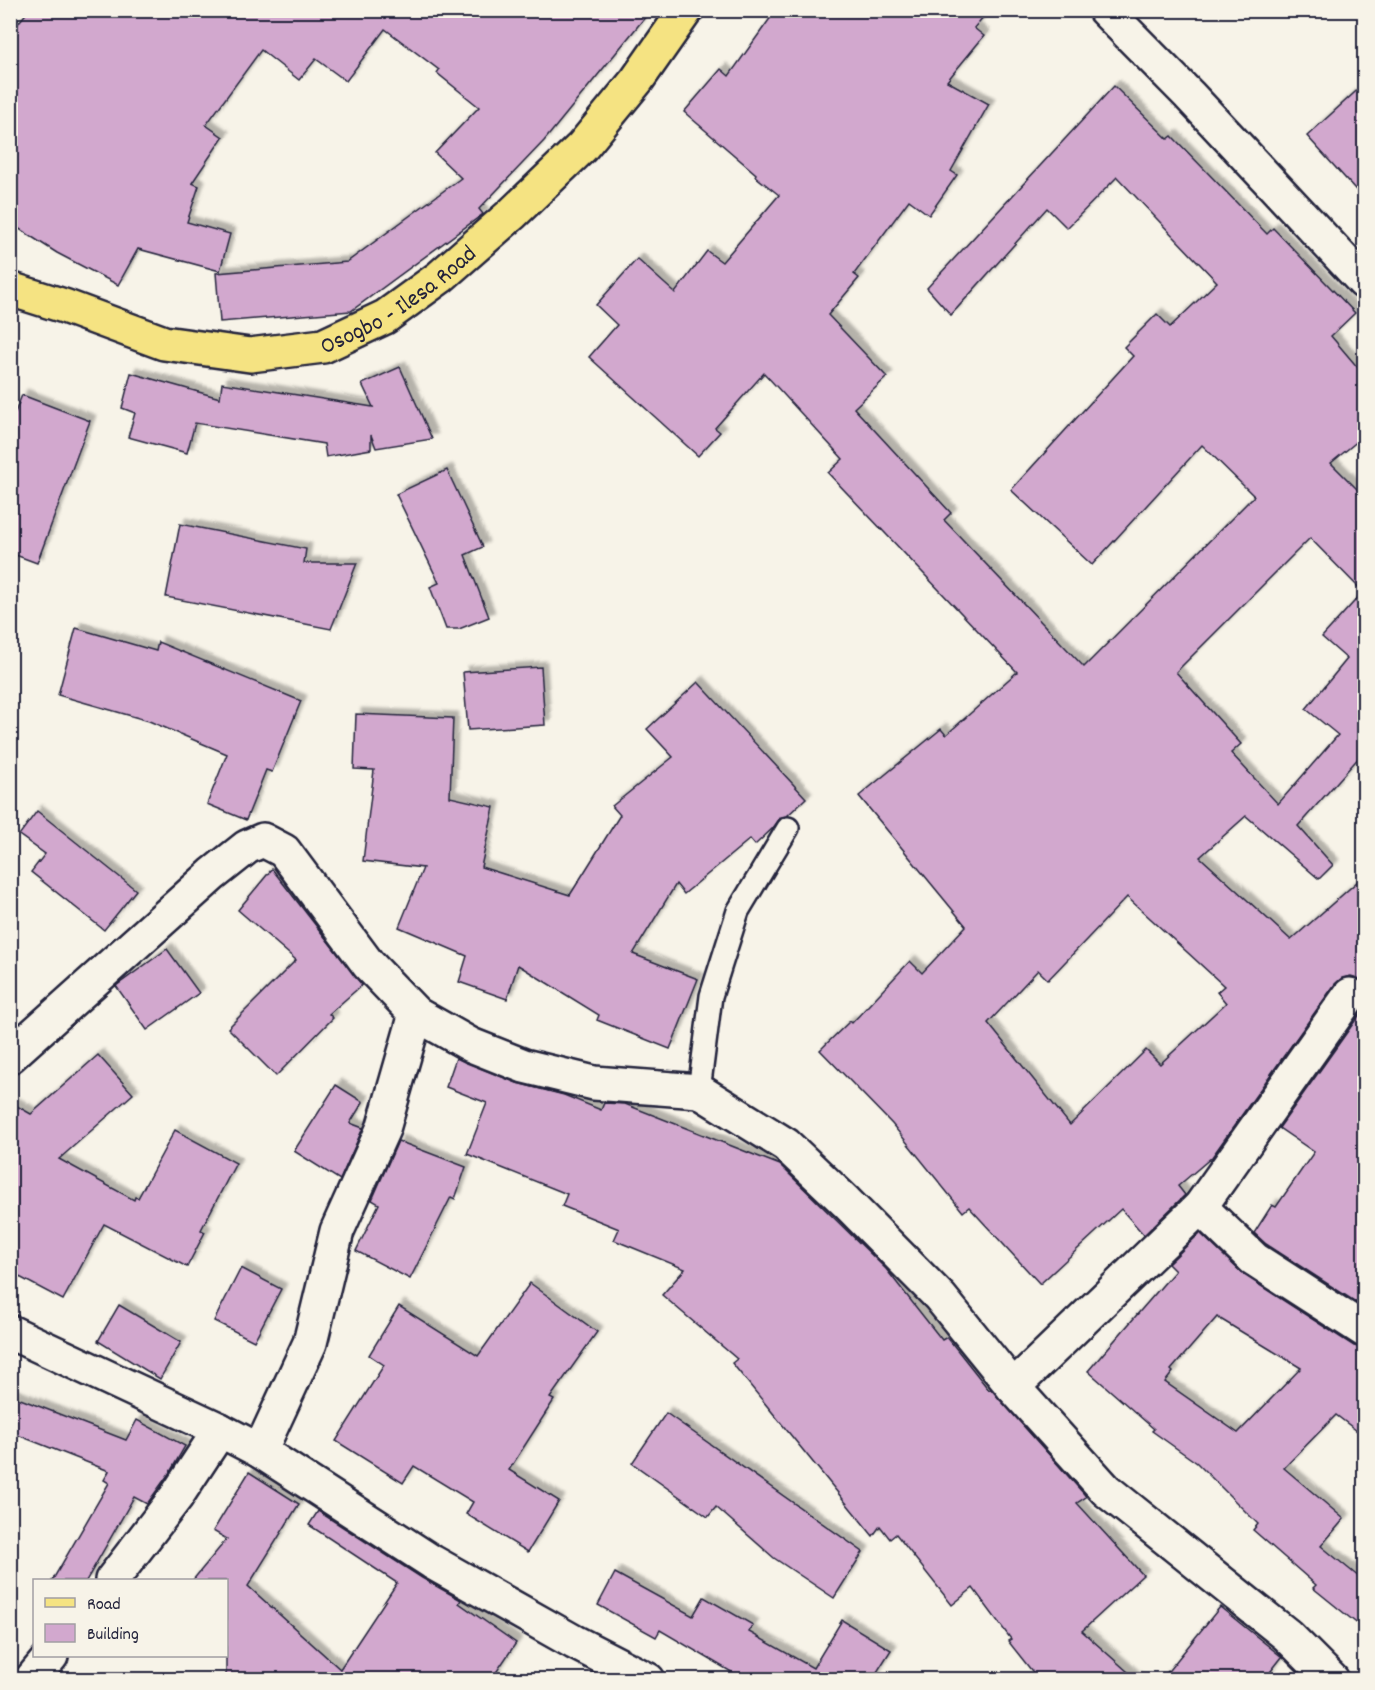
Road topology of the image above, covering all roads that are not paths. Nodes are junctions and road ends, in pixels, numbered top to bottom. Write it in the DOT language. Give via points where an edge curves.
graph roads {
  1 [pos="686,10"];
  2 [pos="1105,10"];
  3 [pos="1365,282"];
  4 [pos="10,289"];
  5 [pos="788,828"];
  6 [pos="1350,995"];
  7 [pos="416,1014"];
  8 [pos="10,1056"];
  9 [pos="699,1091"];
  10 [pos="1200,1208"];
  11 [pos="1365,1330"];
  12 [pos="10,1332"];
  13 [pos="1013,1387"];
  14 [pos="220,1430"];
  15 [pos="260,1451"];
  16 [pos="114,1579"];
  17 [pos="50,1657"];
  18 [pos="31,1680"];
  19 [pos="648,1680"];
  20 [pos="1332,1680"];
  1 -- 4 [label="main road, Osogbo - Ilesa Road" via="638,80 582,147 512,214 440,277 385,317 323,346 249,355 164,343"];
  2 -- 3 [label="street"];
  5 -- 9 [label="lane" via="738,911 711,996"];
  6 -- 10 [label="street"];
  7 -- 8 [label="street" via="368,964 284,851 262,840 213,874"];
  7 -- 9 [label="street" via="471,1045 524,1066 594,1083"];
  7 -- 15 [label="street" via="383,1129 337,1231 309,1343"];
  9 -- 13 [label="street" via="786,1145 940,1297"];
  10 -- 11 [label="street" via="1254,1259"];
  10 -- 13 [label="street"];
  12 -- 14 [label="street"];
  13 -- 20 [label="street" via="1106,1490 1287,1635"];
  14 -- 15 [label="street"];
  14 -- 16 [label="street" via="176,1497"];
  15 -- 19 [label="street" via="432,1562"];
  17 -- 18 [label="street"];
}
